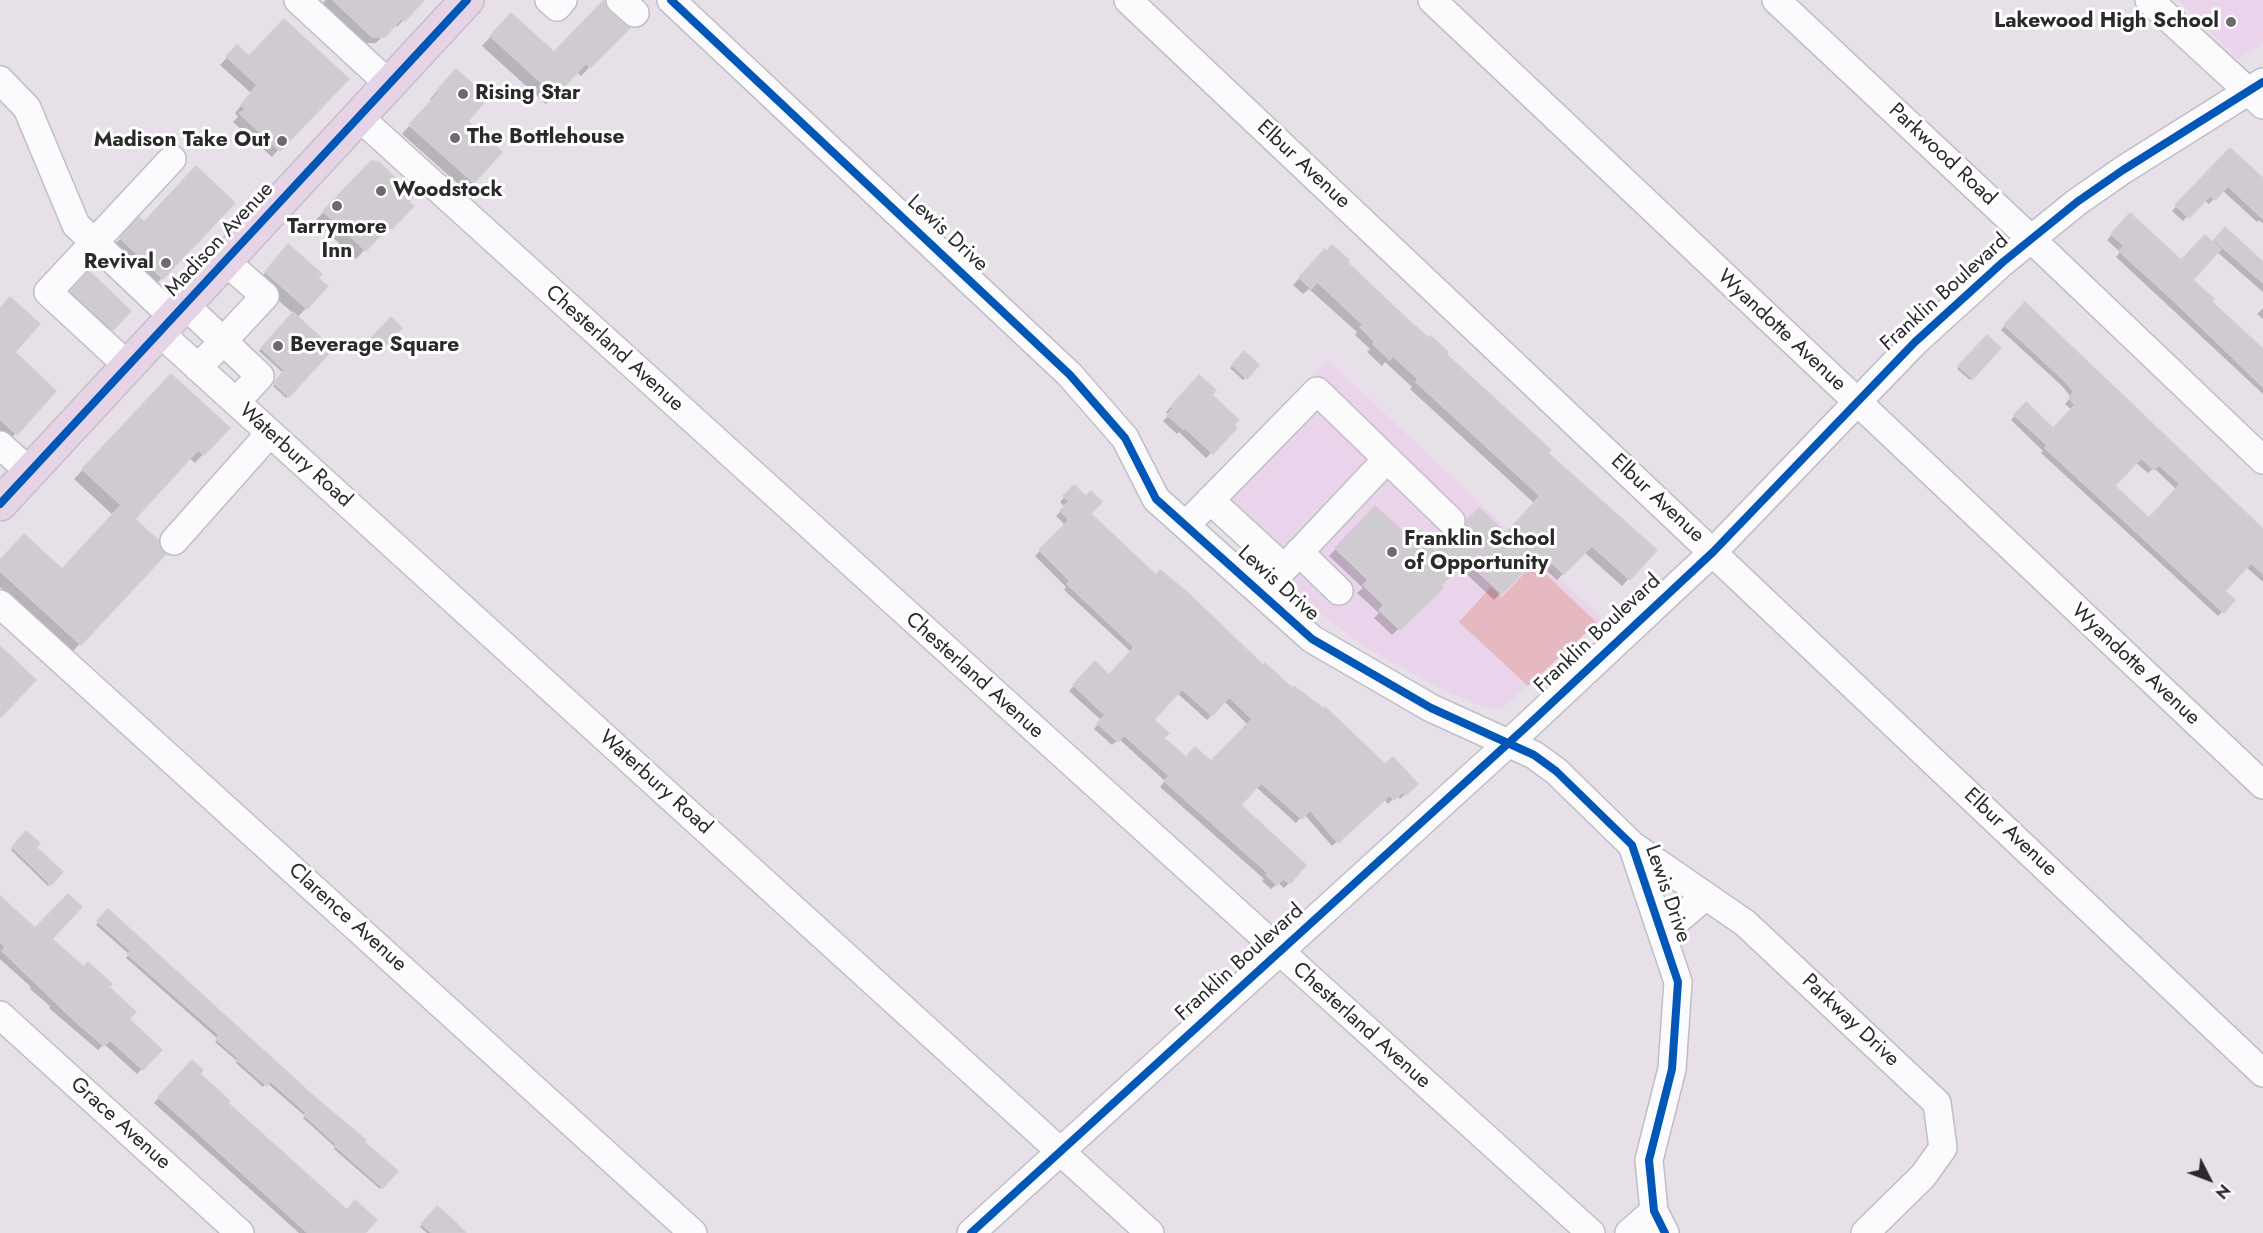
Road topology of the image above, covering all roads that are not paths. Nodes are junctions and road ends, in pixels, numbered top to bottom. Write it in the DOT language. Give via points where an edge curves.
graph roads {
  1 [pos="298,0"];
  2 [pos="467,0"];
  3 [pos="549,0"];
  4 [pos="563,0"];
  5 [pos="671,0"];
  6 [pos="1128,0"];
  7 [pos="1432,0"];
  8 [pos="1776,0"];
  9 [pos="2149,0"];
  10 [pos="0,80"];
  11 [pos="389,84"];
  12 [pos="2258,92"];
  13 [pos="359,117"];
  14 [pos="172,159"];
  15 [pos="2032,239"];
  16 [pos="93,241"];
  17 [pos="225,261"];
  18 [pos="172,318"];
  19 [pos="223,341"];
  20 [pos="128,366"];
  21 [pos="198,368"];
  22 [pos="236,402"];
  23 [pos="1856,402"];
  24 [pos="270,433"];
  25 [pos="0,445"];
  26 [pos="1387,459"];
  27 [pos="2263,460"];
  28 [pos="30,472"];
  29 [pos="1210,500"];
  30 [pos="0,504"];
  31 [pos="1451,521"];
  32 [pos="1186,525"];
  33 [pos="174,541"];
  34 [pos="1713,552"];
  35 [pos="1291,560"];
  36 [pos="1339,591"];
  37 [pos="1261,593"];
  38 [pos="0,604"];
  39 [pos="1509,743"];
  40 [pos="2263,785"];
  41 [pos="1632,845"];
  42 [pos="1706,896"];
  43 [pos="1662,933"];
  44 [pos="1279,952"];
  45 [pos="0,1015"];
  46 [pos="2263,1073"];
  47 [pos="1061,1151"];
  48 [pos="1660,1222"];
  49 [pos="240,1233"];
  50 [pos="693,1233"];
  51 [pos="971,1233"];
  52 [pos="1150,1233"];
  53 [pos="1591,1233"];
  54 [pos="1629,1233"];
  55 [pos="1865,1233"];
  1 -- 11 [label="street"];
  2 -- 11 [label="main road, Madison Avenue"];
  3 -- 4 [label="street" via="557,7"];
  5 -- 32 [label="street, Lewis Drive" via="1070,375 1125,438 1156,498"];
  6 -- 34 [label="street, Elbur Avenue"];
  7 -- 23 [label="street, Wyandotte Avenue"];
  8 -- 15 [label="street, Parkwood Road"];
  9 -- 12 [label="street"];
  10 -- 16 [label="street, Waterbury Road" via="27,108 76,225"];
  11 -- 13 [label="main road, Madison Avenue"];
  12 -- 15 [label="street, Franklin Boulevard" via="2122,170"];
  13 -- 17 [label="main road, Madison Avenue"];
  13 -- 44 [label="street, Chesterland Avenue"];
  14 -- 16 [label="street"];
  15 -- 23 [label="street, Franklin Boulevard" via="1915,342"];
  15 -- 27 [label="street, Parkwood Road"];
  16 -- 18 [label="street, Waterbury Road"];
  16 -- 20 [label="street" via="48,292"];
  17 -- 18 [label="main road, Madison Avenue"];
  17 -- 19 [label="street" via="265,296"];
  18 -- 19 [label="street"];
  18 -- 20 [label="main road, Madison Avenue"];
  18 -- 21 [label="street, Waterbury Road"];
  19 -- 21 [label="street"];
  19 -- 22 [label="street" via="260,376"];
  20 -- 28 [label="main road, Madison Avenue"];
  21 -- 22 [label="street, Waterbury Road"];
  22 -- 24 [label="street, Waterbury Road"];
  23 -- 34 [label="street, Franklin Boulevard"];
  23 -- 40 [label="street, Wyandotte Avenue"];
  24 -- 33 [label="street"];
  24 -- 47 [label="street, Waterbury Road"];
  25 -- 28 [label="street"];
  26 -- 29 [label="street" via="1317,392"];
  26 -- 31 [label="street"];
  26 -- 35 [label="street"];
  28 -- 30 [label="main road, Madison Avenue"];
  29 -- 32 [label="street"];
  29 -- 35 [label="street"];
  32 -- 37 [label="street, Lewis Drive"];
  34 -- 39 [label="street, Franklin Boulevard"];
  34 -- 46 [label="street, Elbur Avenue"];
  35 -- 36 [label="street"];
  35 -- 37 [label="street"];
  37 -- 39 [label="street, Lewis Drive" via="1312,639 1431,708"];
  38 -- 50 [label="street, Clarence Avenue"];
  39 -- 41 [label="street, Lewis Drive" via="1556,771"];
  39 -- 44 [label="street, Franklin Boulevard"];
  41 -- 42 [label="street, Parkway Drive"];
  41 -- 43 [label="street, Lewis Drive"];
  42 -- 43 [label="street, Lewis Drive"];
  42 -- 55 [label="street, Parkway Drive" via="1745,923 1937,1103 1943,1148 1923,1176"];
  43 -- 48 [label="street, Lewis Drive" via="1678,982 1672,1069 1650,1160"];
  44 -- 47 [label="street, Franklin Boulevard"];
  44 -- 53 [label="street, Chesterland Avenue"];
  45 -- 49 [label="street, Grace Avenue"];
  47 -- 51 [label="street, Franklin Boulevard"];
  47 -- 52 [label="street, Waterbury Road"];
  48 -- 54 [label="street, Lewis Drive"];
}
